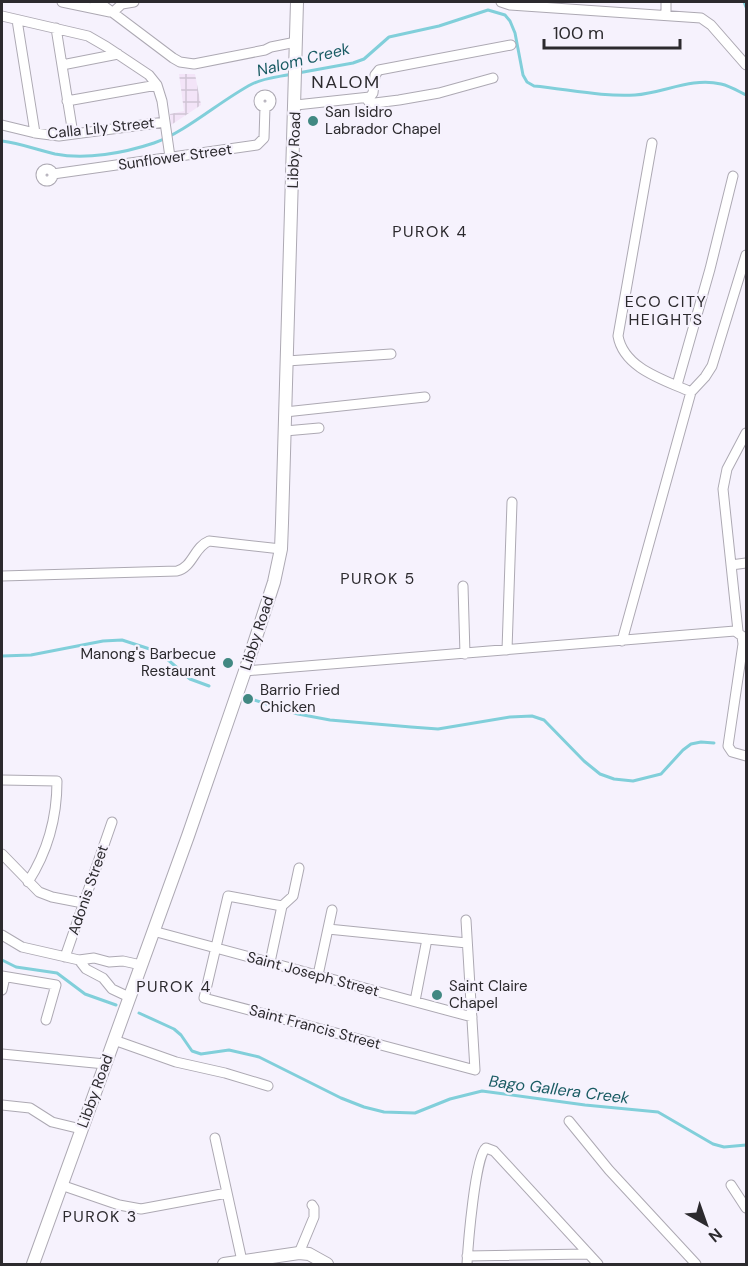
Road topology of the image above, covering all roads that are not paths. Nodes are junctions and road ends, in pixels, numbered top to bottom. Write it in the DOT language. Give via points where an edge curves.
graph roads {
  1 [pos="62,2"];
  2 [pos="95,2"];
  3 [pos="134,2"];
  4 [pos="297,2"];
  5 [pos="501,2"];
  6 [pos="666,2"];
  7 [pos="113,12"];
  8 [pos="666,15"];
  9 [pos="2,16"];
  10 [pos="17,20"];
  11 [pos="56,28"];
  12 [pos="296,45"];
  13 [pos="512,45"];
  14 [pos="118,54"];
  15 [pos="62,65"];
  16 [pos="747,65"];
  17 [pos="493,78"];
  18 [pos="157,86"];
  19 [pos="366,98"];
  20 [pos="296,99"];
  21 [pos="67,101"];
  22 [pos="265,107"];
  23 [pos="165,122"];
  24 [pos="2,125"];
  25 [pos="35,133"];
  26 [pos="73,134"];
  27 [pos="652,143"];
  28 [pos="170,157"];
  29 [pos="53,174"];
  30 [pos="733,176"];
  31 [pos="747,255"];
  32 [pos="391,354"];
  33 [pos="287,361"];
  34 [pos="677,385"];
  35 [pos="691,392"];
  36 [pos="425,397"];
  37 [pos="285,412"];
  38 [pos="319,428"];
  39 [pos="285,431"];
  40 [pos="747,433"];
  41 [pos="512,502"];
  42 [pos="281,549"];
  43 [pos="747,563"];
  44 [pos="731,565"];
  45 [pos="2,576"];
  46 [pos="463,586"];
  47 [pos="738,632"];
  48 [pos="622,641"];
  49 [pos="507,650"];
  50 [pos="465,654"];
  51 [pos="245,671"];
  52 [pos="747,756"];
  53 [pos="2,780"];
  54 [pos="112,822"];
  55 [pos="2,854"];
  56 [pos="299,867"];
  57 [pos="28,882"];
  58 [pos="83,903"];
  59 [pos="282,906"];
  60 [pos="332,910"];
  61 [pos="466,920"];
  62 [pos="328,928"];
  63 [pos="153,931"];
  64 [pos="2,935"];
  65 [pos="427,939"];
  66 [pos="467,943"];
  67 [pos="216,948"];
  68 [pos="64,957"];
  69 [pos="79,960"];
  70 [pos="109,962"];
  71 [pos="270,962"];
  72 [pos="141,965"];
  73 [pos="318,975"];
  74 [pos="3,977"];
  75 [pos="103,978"];
  76 [pos="2,990"];
  77 [pos="129,997"];
  78 [pos="415,1001"];
  79 [pos="472,1017"];
  80 [pos="46,1020"];
  81 [pos="114,1040"];
  82 [pos="2,1054"];
  83 [pos="105,1064"];
  84 [pos="268,1086"];
  85 [pos="2,1105"];
  86 [pos="568,1121"];
  87 [pos="81,1129"];
  88 [pos="214,1138"];
  89 [pos="61,1185"];
  90 [pos="731,1185"];
  91 [pos="227,1193"];
  92 [pos="312,1205"];
  93 [pos="747,1208"];
  94 [pos="298,1253"];
  95 [pos="588,1254"];
  96 [pos="467,1260"];
  97 [pos="242,1261"];
  98 [pos="33,1264"];
  99 [pos="224,1264"];
  100 [pos="327,1264"];
  101 [pos="598,1264"];
  102 [pos="696,1264"];
  1 -- 7 [label="street"];
  2 -- 7 [label="street"];
  3 -- 7 [label="street" via="122,4"];
  4 -- 12 [label="main road, Libby Road"];
  5 -- 8 [label="street"];
  6 -- 8 [label="street"];
  7 -- 12 [label="street" via="180,62 194,64"];
  8 -- 16 [label="street" via="705,20"];
  9 -- 10 [label="street"];
  10 -- 11 [label="street"];
  10 -- 25 [label="street"];
  11 -- 14 [label="street" via="87,36"];
  11 -- 15 [label="street"];
  12 -- 20 [label="main road, Libby Road"];
  13 -- 19 [label="street" via="379,70 372,95"];
  14 -- 15 [label="street"];
  14 -- 18 [label="street" via="149,75"];
  15 -- 21 [label="street"];
  17 -- 19 [label="street" via="391,101 372,103"];
  18 -- 21 [label="street"];
  18 -- 23 [label="street"];
  19 -- 20 [label="street"];
  20 -- 33 [label="main road, Libby Road"];
  21 -- 26 [label="street"];
  22 -- 28 [label="street, Sunflower Street" via="264,138 260,144"];
  23 -- 26 [label="street, Calla Lily Street"];
  23 -- 28 [label="street"];
  24 -- 25 [label="street, Calla Lily Street"];
  25 -- 26 [label="street, Calla Lily Street"];
  27 -- 34 [label="street" via="618,336 633,362"];
  28 -- 29 [label="street, Sunflower Street"];
  30 -- 34 [label="street"];
  31 -- 35 [label="street" via="712,366"];
  32 -- 33 [label="street"];
  33 -- 37 [label="main road, Libby Road"];
  34 -- 35 [label="street"];
  35 -- 48 [label="street"];
  36 -- 37 [label="street"];
  37 -- 39 [label="main road, Libby Road"];
  38 -- 39 [label="street"];
  39 -- 42 [label="main road, Libby Road"];
  40 -- 44 [label="street" via="723,483"];
  41 -- 49 [label="street"];
  42 -- 45 [label="street" via="209,541 199,548 187,567 177,571"];
  42 -- 51 [label="main road, Libby Road"];
  43 -- 44 [label="street"];
  44 -- 47 [label="street"];
  46 -- 50 [label="street"];
  47 -- 48 [label="street"];
  47 -- 52 [label="street" via="743,644 728,746 732,752"];
  48 -- 49 [label="street"];
  49 -- 50 [label="street"];
  50 -- 51 [label="street"];
  51 -- 63 [label="main road, Libby Road"];
  53 -- 57 [label="street" via="57,782 53,825"];
  54 -- 58 [label="street, Adonis Street"];
  55 -- 57 [label="street"];
  56 -- 59 [label="street" via="294,896"];
  57 -- 58 [label="street" via="45,896"];
  58 -- 68 [label="street, Adonis Street"];
  59 -- 67 [label="street" via="228,896"];
  59 -- 71 [label="street"];
  60 -- 62 [label="street"];
  61 -- 66 [label="street"];
  62 -- 65 [label="street"];
  62 -- 73 [label="street"];
  63 -- 67 [label="street, Saint Joseph Street"];
  63 -- 72 [label="main road, Libby Road"];
  64 -- 68 [label="street" via="22,947"];
  65 -- 66 [label="street"];
  65 -- 78 [label="street"];
  66 -- 79 [label="street"];
  67 -- 71 [label="street, Saint Joseph Street"];
  67 -- 79 [label="street, Saint Francis Street" via="204,998 475,1070"];
  68 -- 69 [label="street"];
  69 -- 70 [label="street"];
  69 -- 75 [label="street"];
  70 -- 72 [label="street"];
  70 -- 75 [label="street"];
  71 -- 73 [label="street, Saint Joseph Street"];
  72 -- 77 [label="main road, Libby Road"];
  73 -- 78 [label="street, Saint Joseph Street"];
  74 -- 76 [label="street"];
  74 -- 80 [label="street" via="56,985"];
  75 -- 77 [label="street"];
  77 -- 81 [label="main road, Libby Road"];
  78 -- 79 [label="street, Saint Joseph Street"];
  81 -- 83 [label="main road, Libby Road"];
  81 -- 84 [label="street" via="176,1062"];
  82 -- 83 [label="street"];
  83 -- 87 [label="main road, Libby Road"];
  85 -- 87 [label="street" via="30,1108 52,1122"];
  86 -- 102 [label="street"];
  87 -- 89 [label="main road, Libby Road"];
  88 -- 91 [label="street"];
  89 -- 91 [label="street" via="141,1209"];
  89 -- 98 [label="main road, Libby Road"];
  90 -- 93 [label="street"];
  91 -- 97 [label="street"];
  92 -- 94 [label="street" via="314,1217"];
  94 -- 97 [label="main road"];
  94 -- 100 [label="main road"];
  95 -- 96 [label="street"];
  95 -- 96 [label="street" via="494,1151 486,1148 481,1153"];
  95 -- 101 [label="street"];
  97 -- 99 [label="main road"];
}
